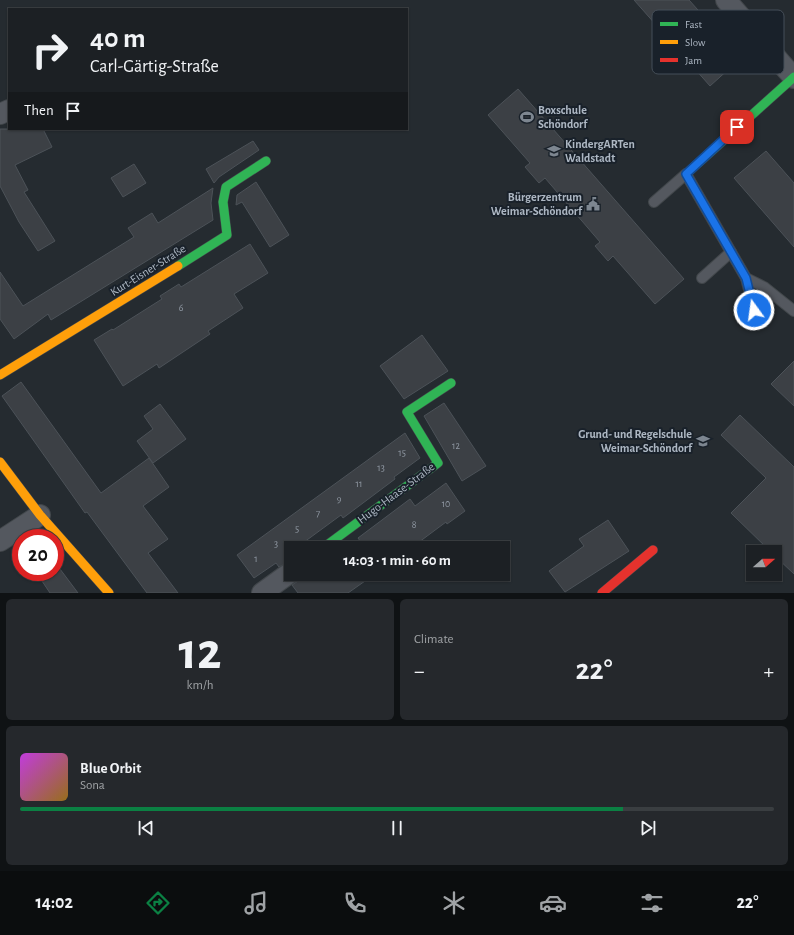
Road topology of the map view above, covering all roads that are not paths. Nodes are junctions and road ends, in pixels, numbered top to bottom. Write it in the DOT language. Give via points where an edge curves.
graph roads {
  1 [pos="726,0"];
  2 [pos="735,10"];
  3 [pos="784,67"];
  4 [pos="794,78"];
  5 [pos="266,161"];
  6 [pos="686,174"];
  7 [pos="654,202"];
  8 [pos="731,252"];
  9 [pos="702,278"];
  10 [pos="746,278"];
  11 [pos="754,310"];
  12 [pos="794,311"];
  13 [pos="0,376"];
  14 [pos="451,383"];
  15 [pos="0,462"];
  16 [pos="40,515"];
  17 [pos="332,541"];
  18 [pos="0,542"];
  19 [pos="662,542"];
  20 [pos="653,550"];
  21 [pos="284,577"];
  22 [pos="109,593"];
  23 [pos="262,593"];
  24 [pos="602,593"];
  1 -- 2 [label="street"];
  3 -- 4 [label="street"];
  4 -- 6 [label="street"];
  5 -- 13 [label="street, Kurt-Eisner-Straße" via="226,187 224,202 227,235"];
  6 -- 7 [label="lane"];
  6 -- 8 [label="lane"];
  8 -- 9 [label="lane"];
  8 -- 10 [label="lane"];
  10 -- 11 [label="lane"];
  10 -- 12 [label="lane" via="764,287"];
  14 -- 17 [label="street, Hugo-Haase-Straße" via="407,412 438,463"];
  15 -- 16 [label="street"];
  16 -- 18 [label="street"];
  16 -- 22 [label="street"];
  19 -- 20 [label="lane"];
  20 -- 24 [label="street"];
  21 -- 23 [label="street"];
}
